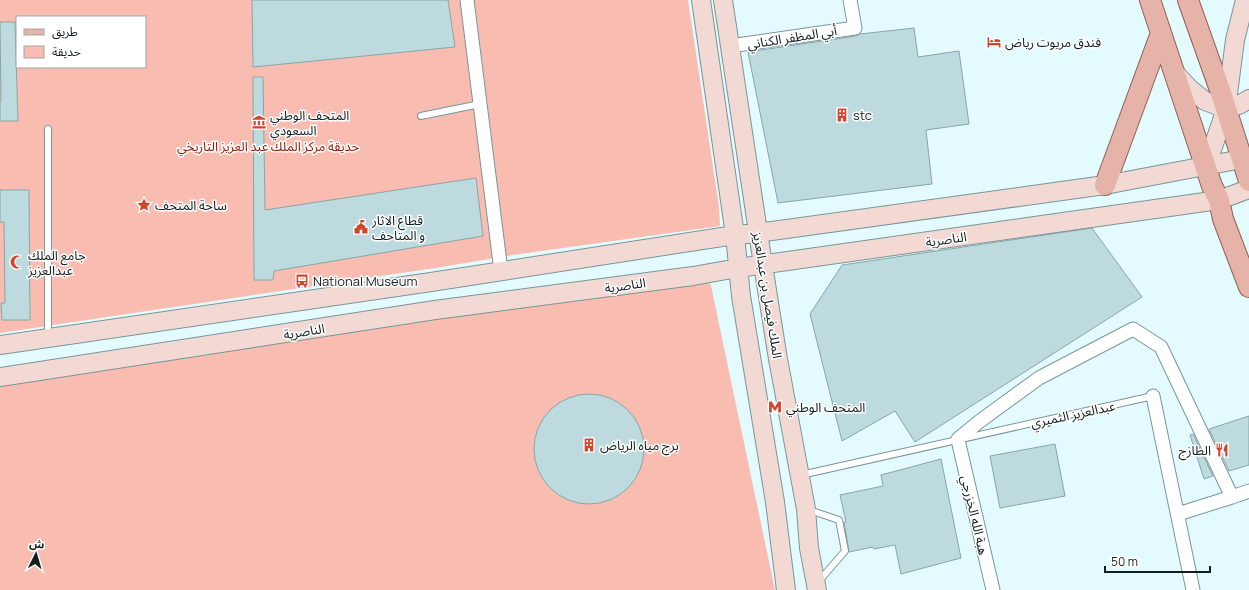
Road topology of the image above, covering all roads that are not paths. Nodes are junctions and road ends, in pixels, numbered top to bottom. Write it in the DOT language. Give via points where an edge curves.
graph roads {
  1 [pos="467,0"];
  2 [pos="701,0"];
  3 [pos="723,0"];
  4 [pos="850,0"];
  5 [pos="1150,0"];
  6 [pos="1188,0"];
  7 [pos="1245,0"];
  8 [pos="1161,33"];
  9 [pos="730,46"];
  10 [pos="1174,72"];
  11 [pos="1249,99"];
  12 [pos="480,104"];
  13 [pos="1226,109"];
  14 [pos="421,116"];
  15 [pos="48,129"];
  16 [pos="1242,159"];
  17 [pos="1206,167"];
  18 [pos="1249,181"];
  19 [pos="1105,185"];
  20 [pos="1249,190"];
  21 [pos="1219,200"];
  22 [pos="758,233"];
  23 [pos="735,235"];
  24 [pos="763,265"];
  25 [pos="738,268"];
  26 [pos="501,271"];
  27 [pos="431,282"];
  28 [pos="1249,288"];
  29 [pos="435,310"];
  30 [pos="48,338"];
  31 [pos="0,345"];
  32 [pos="0,378"];
  33 [pos="1154,396"];
  34 [pos="958,440"];
  35 [pos="799,475"];
  36 [pos="1249,491"];
  37 [pos="1232,497"];
  38 [pos="806,509"];
  39 [pos="1178,514"];
  40 [pos="817,587"];
  41 [pos="786,590"];
  42 [pos="993,590"];
  43 [pos="1193,590"];
  1 -- 12 [label="street"];
  2 -- 23 [label="main road, الملك فيصل بن عبدالعزيز"];
  3 -- 9 [label="main road, الملك فيصل بن عبدالعزيز"];
  4 -- 9 [label="street, أبي المظفر الكناني" via="855,28"];
  5 -- 8 [label="main road"];
  6 -- 13 [label="main road"];
  7 -- 13 [label="main road" via="1234,40"];
  8 -- 10 [label="main road"];
  8 -- 19 [label="main road"];
  9 -- 22 [label="main road, الملك فيصل بن عبدالعزيز"];
  10 -- 13 [label="main road" via="1205,101"];
  10 -- 17 [label="main road"];
  11 -- 13 [label="main road"];
  12 -- 14 [label="lane"];
  12 -- 26 [label="street"];
  13 -- 16 [label="main road"];
  13 -- 17 [label="main road"];
  15 -- 30 [label="lane"];
  16 -- 17 [label="main road"];
  16 -- 18 [label="main road"];
  17 -- 19 [label="main road"];
  17 -- 21 [label="main road"];
  19 -- 22 [label="main road"];
  20 -- 21 [label="main road, الناصرية"];
  21 -- 24 [label="main road, الناصرية"];
  21 -- 28 [label="main road" via="1223,219"];
  22 -- 23 [label="main road"];
  22 -- 24 [label="main road, الملك فيصل بن عبدالعزيز"];
  23 -- 25 [label="main road, الملك فيصل بن عبدالعزيز"];
  23 -- 26 [label="main road"];
  24 -- 25 [label="main road, الناصرية"];
  24 -- 35 [label="main road, الملك فيصل بن عبدالعزيز"];
  25 -- 29 [label="main road, الناصرية"];
  25 -- 41 [label="main road, الملك فيصل بن عبدالعزيز" via="740,296 775,502"];
  26 -- 27 [label="main road"];
  27 -- 29 [label="main road" via="446,282 454,293 450,305"];
  27 -- 30 [label="main road"];
  29 -- 32 [label="main road, الناصرية"];
  30 -- 31 [label="main road"];
  33 -- 34 [label="lane, عبدالعزيز الثميري"];
  33 -- 39 [label="street, عبدالعزيز الثميري"];
  34 -- 35 [label="lane, عبدالعزيز الثميري"];
  34 -- 37 [label="street" via="1039,378 1133,329 1162,347"];
  34 -- 42 [label="street, هبة الله الخزرجي"];
  35 -- 38 [label="main road, الملك فيصل بن عبدالعزيز"];
  36 -- 37 [label="street"];
  37 -- 39 [label="street"];
  38 -- 40 [label="main road, الملك فيصل بن عبدالعزيز" via="809,548"];
  38 -- 40 [label="lane" via="838,520 845,551"];
  39 -- 43 [label="street, عبدالعزيز الثميري"];
}
